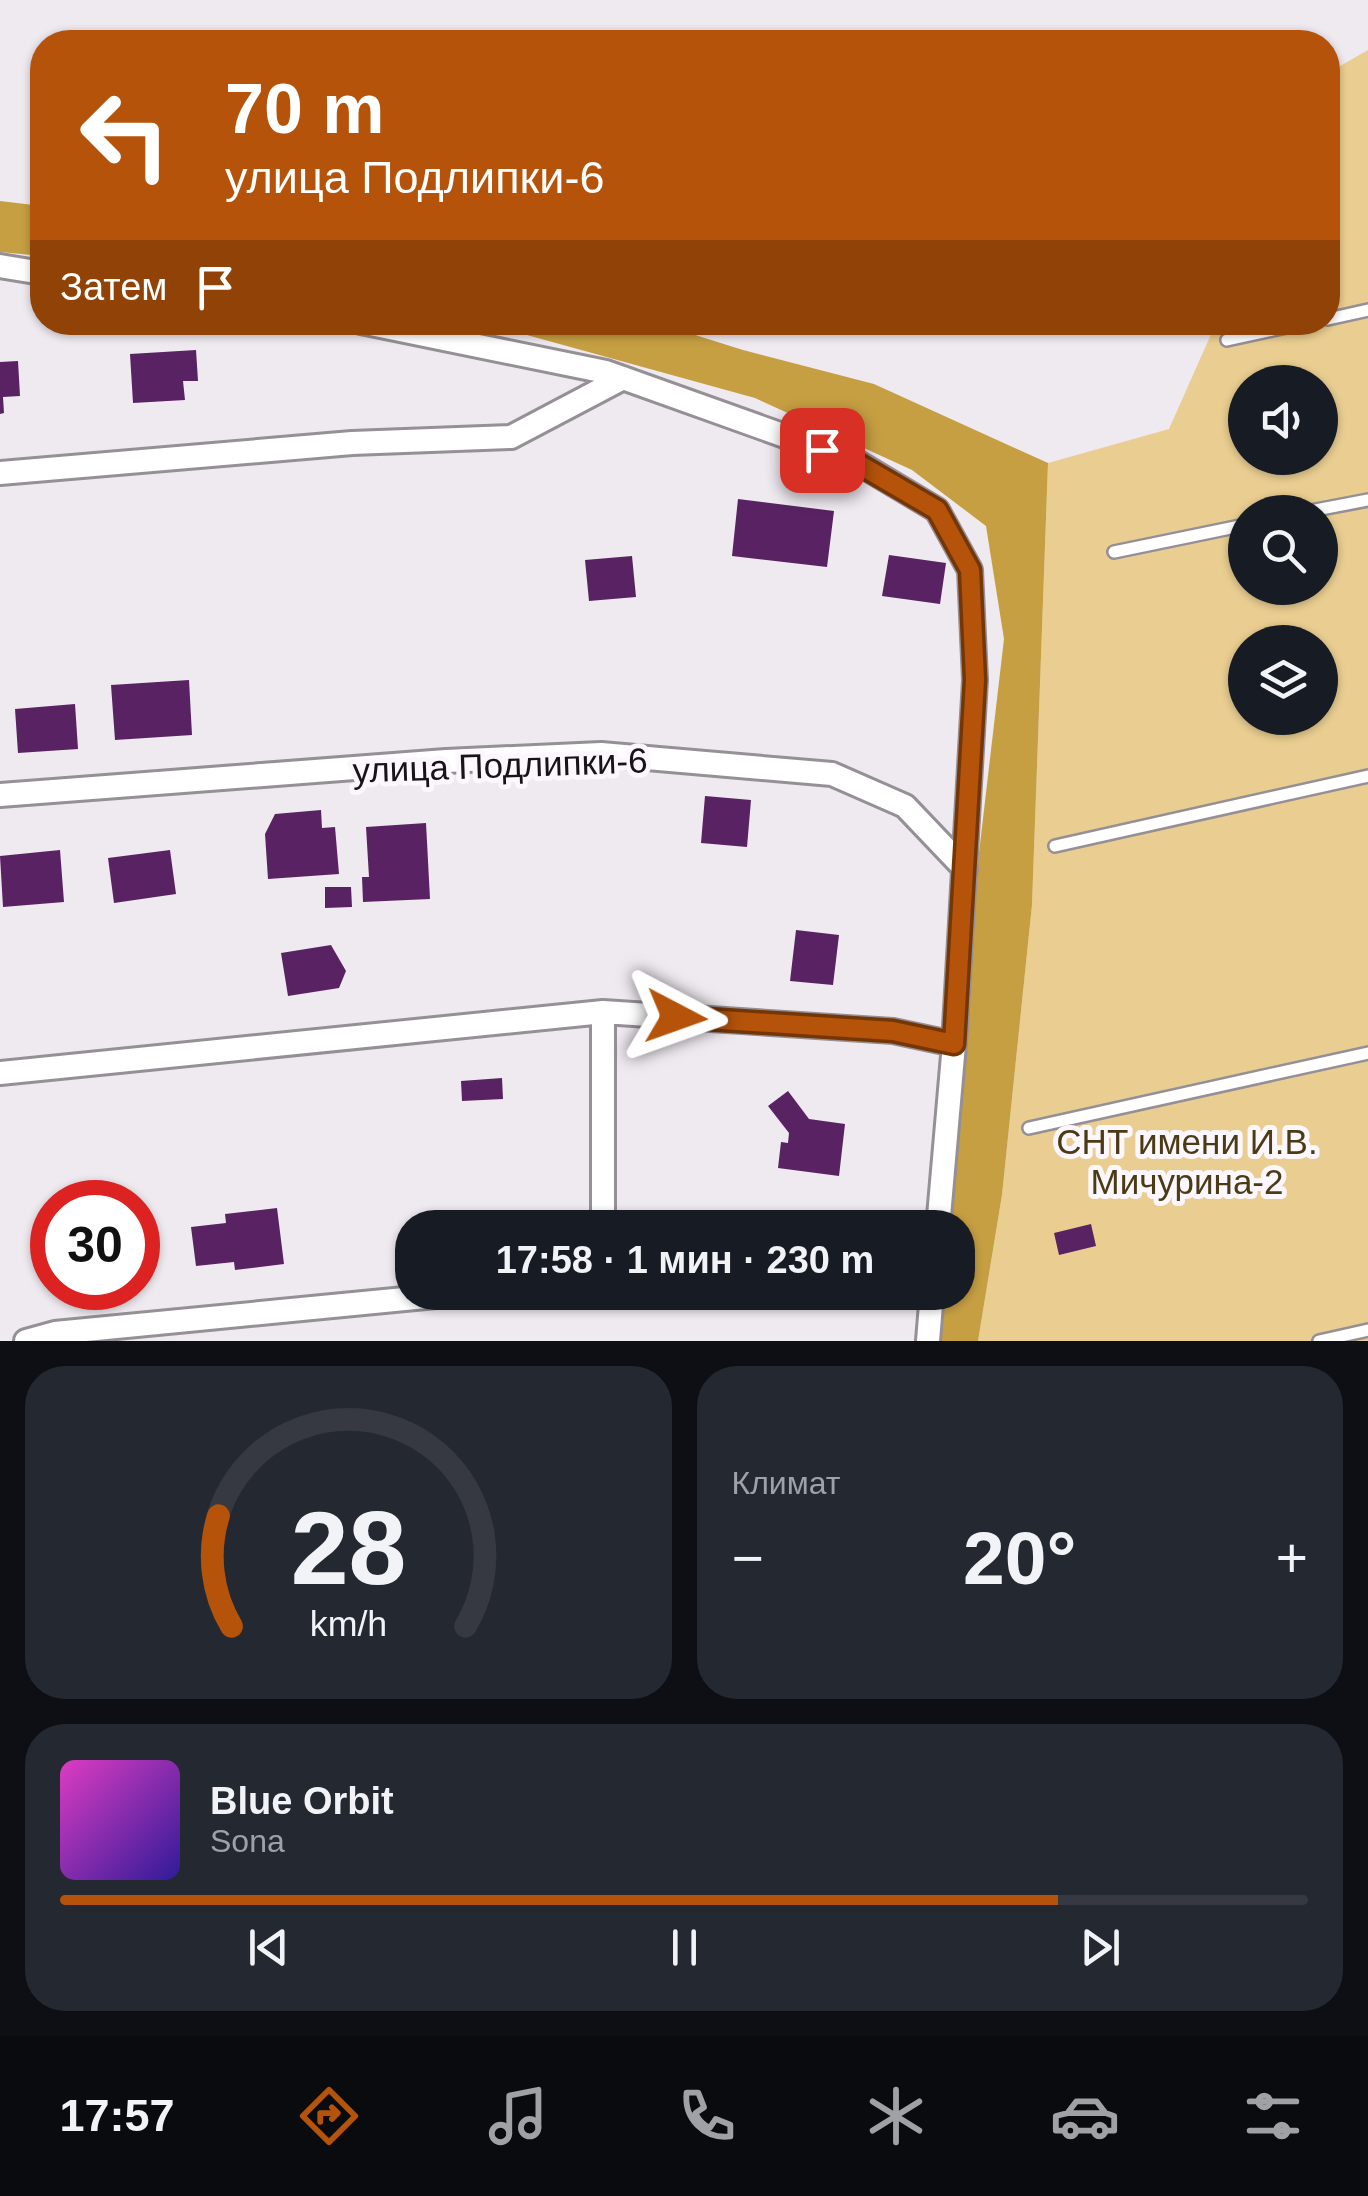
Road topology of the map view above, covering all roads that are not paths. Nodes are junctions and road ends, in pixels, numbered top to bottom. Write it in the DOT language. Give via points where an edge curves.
graph roads {
  1 [pos="0,266"];
  2 [pos="30,271"];
  3 [pos="1368,310"];
  4 [pos="1340,316"];
  5 [pos="422,335"];
  6 [pos="1250,335"];
  7 [pos="1227,340"];
  8 [pos="622,378"];
  9 [pos="0,473"];
  10 [pos="1368,500"];
  11 [pos="1338,506"];
  12 [pos="1228,529"];
  13 [pos="1114,552"];
  14 [pos="1368,776"];
  15 [pos="0,795"];
  16 [pos="1055,846"];
  17 [pos="965,870"];
  18 [pos="603,1012"];
  19 [pos="954,1044"];
  20 [pos="1368,1053"];
  21 [pos="0,1073"];
  22 [pos="1029,1128"];
  23 [pos="604,1210"];
  24 [pos="940,1210"];
  25 [pos="395,1300"];
  26 [pos="931,1310"];
  27 [pos="1368,1330"];
  28 [pos="26,1341"];
  29 [pos="928,1341"];
  30 [pos="1318,1341"];
  1 -- 2 [label="street"];
  3 -- 4 [label="lane"];
  5 -- 8 [label="street"];
  6 -- 7 [label="lane"];
  8 -- 9 [label="street" via="512,437 352,443"];
  8 -- 17 [label="street" via="855,462 937,510 970,570 975,680"];
  10 -- 11 [label="lane"];
  12 -- 13 [label="lane"];
  14 -- 16 [label="lane"];
  15 -- 17 [label="street, улица Подлипки-6" via="600,754 832,774 905,806"];
  17 -- 19 [label="street"];
  18 -- 19 [label="street" via="893,1031"];
  18 -- 21 [label="street"];
  18 -- 23 [label="street"];
  19 -- 24 [label="street"];
  20 -- 22 [label="lane"];
  25 -- 28 [label="street"];
  26 -- 29 [label="street"];
  27 -- 30 [label="lane"];
}
